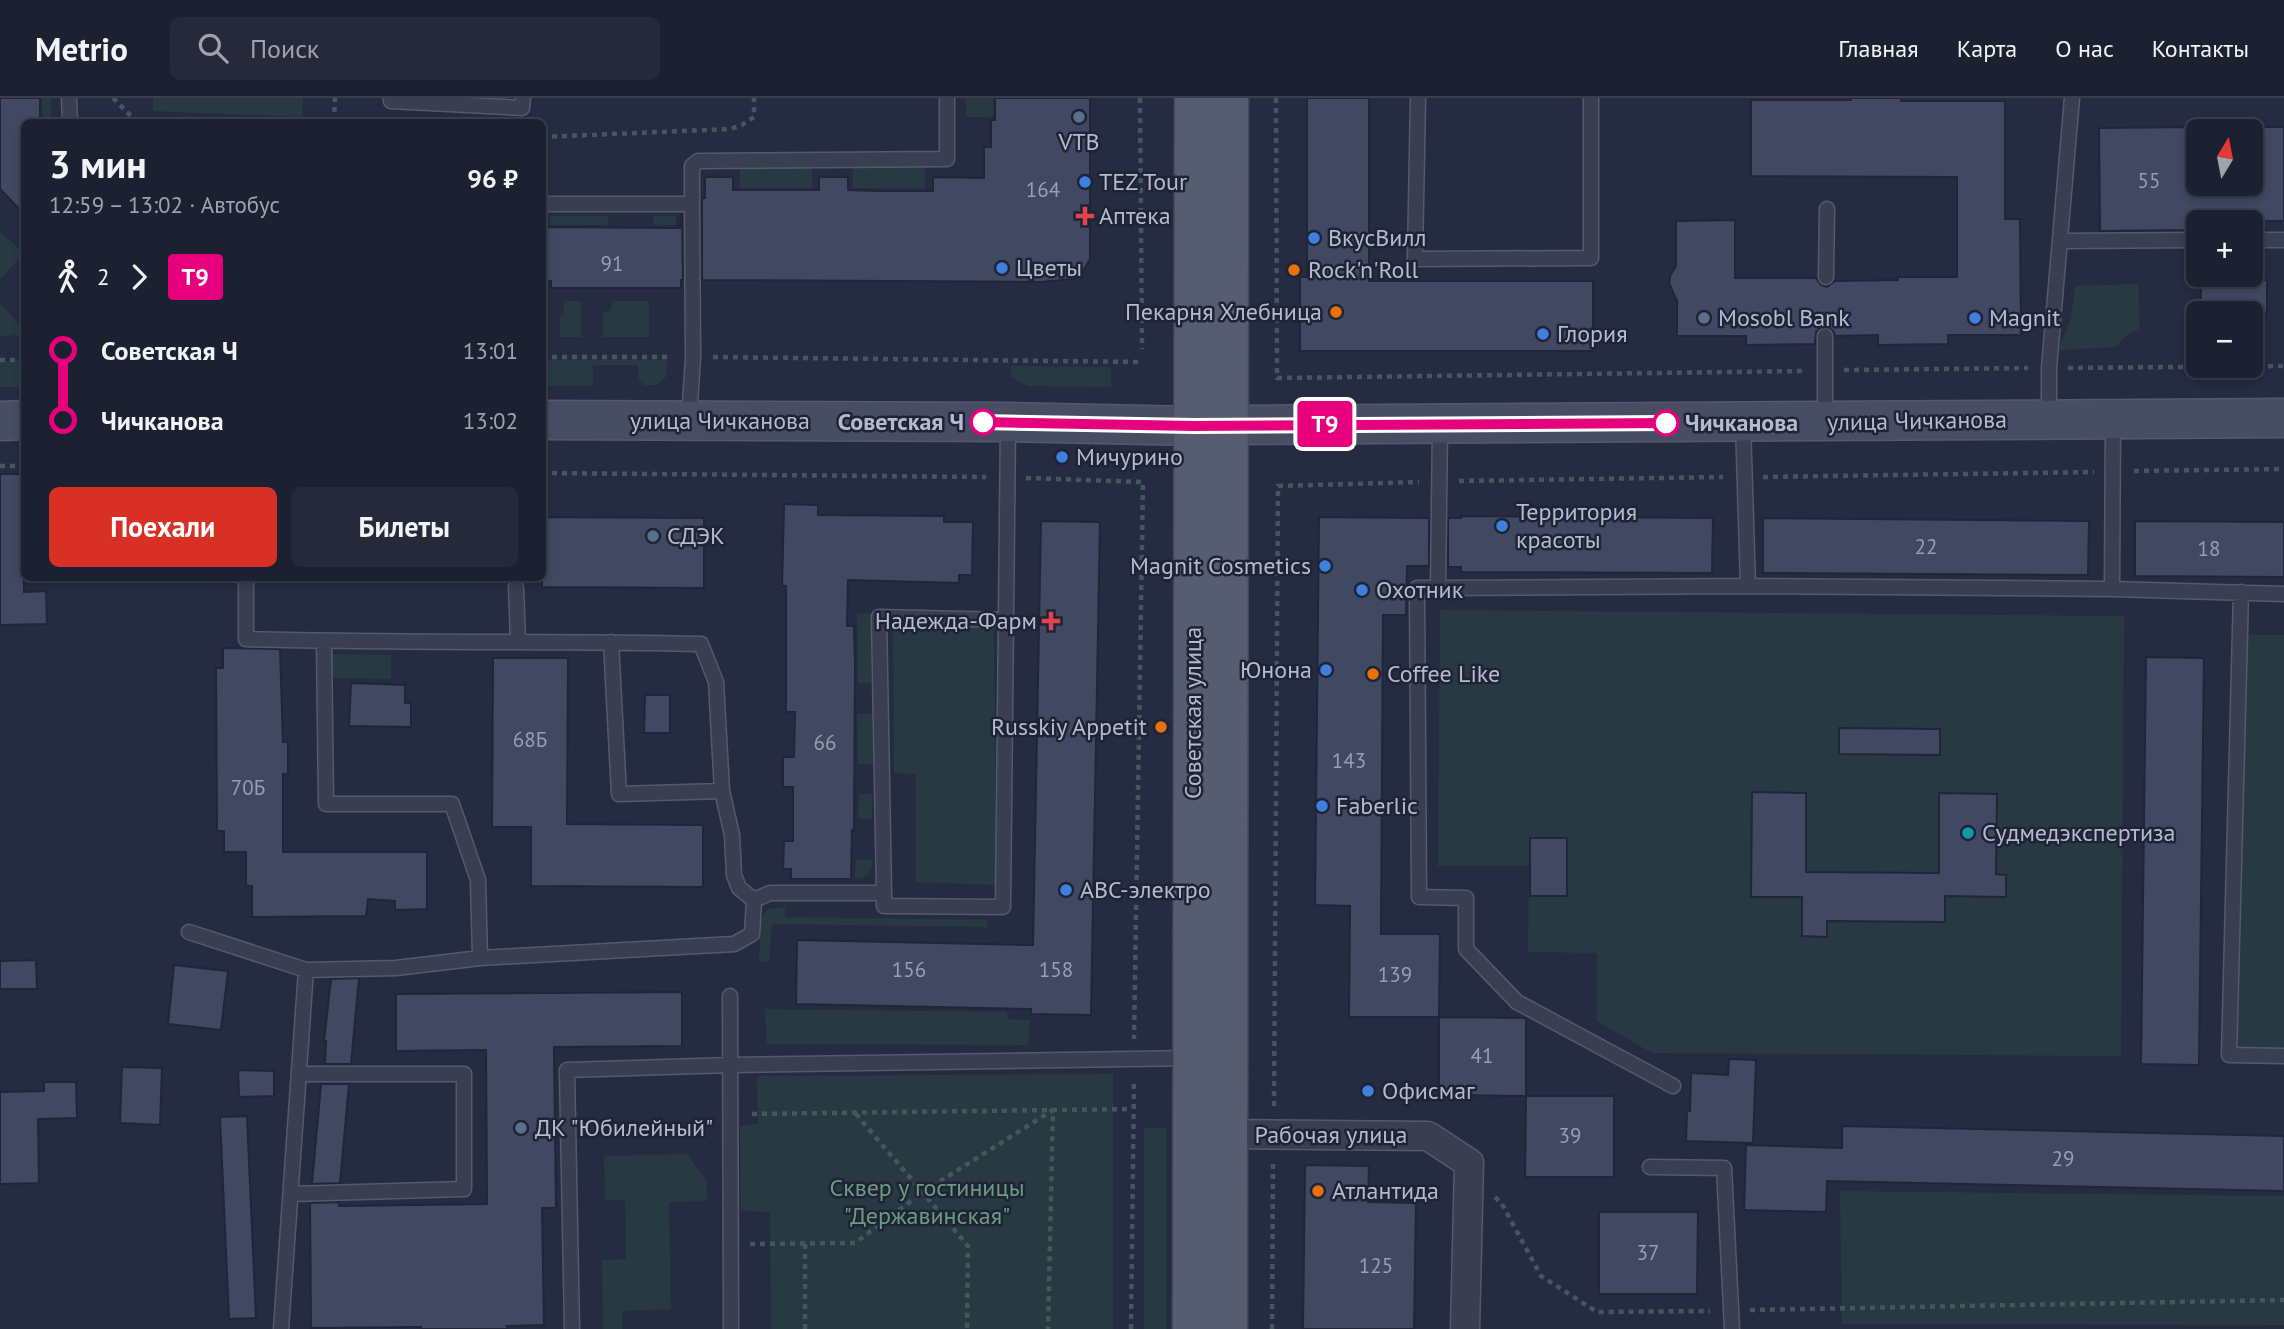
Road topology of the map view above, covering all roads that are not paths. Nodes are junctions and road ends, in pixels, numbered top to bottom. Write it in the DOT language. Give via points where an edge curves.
graph roads {
  1 [pos="69,98"];
  2 [pos="391,98"];
  3 [pos="523,98"];
  4 [pos="947,98"];
  5 [pos="1194,98"];
  6 [pos="1229,98"];
  7 [pos="1418,98"];
  8 [pos="1591,98"];
  9 [pos="2072,98"];
  10 [pos="70,119"];
  11 [pos="546,204"];
  12 [pos="692,204"];
  13 [pos="1828,209"];
  14 [pos="2186,240"];
  15 [pos="2263,240"];
  16 [pos="2284,240"];
  17 [pos="2060,241"];
  18 [pos="1826,278"];
  19 [pos="1825,336"];
  20 [pos="2284,418"];
  21 [pos="2113,419"];
  22 [pos="21,420"];
  23 [pos="546,420"];
  24 [pos="2049,420"];
  25 [pos="0,421"];
  26 [pos="689,422"];
  27 [pos="1008,422"];
  28 [pos="1825,422"];
  29 [pos="1744,423"];
  30 [pos="1440,424"];
  31 [pos="1211,425"];
  32 [pos="246,581"];
  33 [pos="1748,586"];
  34 [pos="516,587"];
  35 [pos="1438,587"];
  36 [pos="2112,589"];
  37 [pos="2241,592"];
  38 [pos="2284,594"];
  39 [pos="1006,620"];
  40 [pos="324,641"];
  41 [pos="518,641"];
  42 [pos="611,642"];
  43 [pos="722,791"];
  44 [pos="884,893"];
  45 [pos="754,900"];
  46 [pos="189,932"];
  47 [pos="480,958"];
  48 [pos="306,970"];
  49 [pos="730,996"];
  50 [pos="2284,1056"];
  51 [pos="1194,1058"];
  52 [pos="731,1065"];
  53 [pos="300,1074"];
  54 [pos="1673,1086"];
  55 [pos="1228,1134"];
  56 [pos="1650,1167"];
  57 [pos="291,1194"];
  58 [pos="281,1329"];
  59 [pos="572,1329"];
  60 [pos="732,1329"];
  61 [pos="1192,1329"];
  62 [pos="1228,1329"];
  63 [pos="1465,1329"];
  64 [pos="1732,1329"];
  1 -- 10 [label="lane"];
  2 -- 3 [label="lane" via="523,108"];
  4 -- 12 [label="lane" via="947,159 698,161 692,166"];
  5 -- 31 [label="main road, Советская улица"];
  6 -- 31 [label="main road"];
  7 -- 8 [label="lane" via="1415,259 1591,258"];
  9 -- 17 [label="lane"];
  11 -- 12 [label="lane"];
  12 -- 26 [label="lane"];
  13 -- 18 [label="lane"];
  14 -- 17 [label="lane"];
  15 -- 16 [label="lane"];
  17 -- 24 [label="lane"];
  19 -- 28 [label="lane"];
  20 -- 21 [label="main road, улица Чичканова"];
  21 -- 24 [label="main road, улица Чичканова"];
  21 -- 36 [label="lane"];
  22 -- 25 [label="main road"];
  23 -- 26 [label="main road, улица Чичканова"];
  24 -- 28 [label="main road, улица Чичканова"];
  26 -- 27 [label="main road, улица Чичканова"];
  27 -- 31 [label="main road, улица Чичканова"];
  27 -- 39 [label="lane"];
  28 -- 29 [label="main road, улица Чичканова"];
  29 -- 30 [label="main road, улица Чичканова"];
  29 -- 33 [label="lane"];
  30 -- 31 [label="main road, улица Чичканова"];
  30 -- 35 [label="lane"];
  31 -- 51 [label="main road, Советская улица"];
  31 -- 55 [label="main road"];
  32 -- 40 [label="lane" via="246,639"];
  33 -- 35 [label="lane"];
  33 -- 36 [label="lane"];
  34 -- 41 [label="lane"];
  35 -- 54 [label="lane" via="1417,588 1419,897 1466,898 1466,949 1517,1002"];
  36 -- 37 [label="lane"];
  37 -- 38 [label="lane"];
  37 -- 50 [label="lane" via="2230,1055"];
  39 -- 44 [label="lane" via="879,617"];
  39 -- 44 [label="lane" via="1003,907 884,906"];
  40 -- 41 [label="lane"];
  40 -- 47 [label="lane" via="326,804 452,804 478,880"];
  41 -- 42 [label="lane"];
  42 -- 43 [label="lane" via="701,644 716,682"];
  42 -- 43 [label="lane" via="619,794"];
  43 -- 45 [label="lane" via="732,835 734,875 739,888"];
  44 -- 45 [label="lane" via="769,893"];
  45 -- 47 [label="lane" via="752,934 734,944"];
  46 -- 48 [label="lane"];
  47 -- 48 [label="lane" via="396,968"];
  48 -- 53 [label="lane"];
  49 -- 52 [label="lane"];
  51 -- 52 [label="lane"];
  51 -- 61 [label="main road, Советская улица"];
  52 -- 59 [label="lane" via="567,1070"];
  52 -- 60 [label="lane"];
  53 -- 57 [label="lane"];
  53 -- 57 [label="lane" via="464,1074 464,1189"];
  55 -- 62 [label="main road"];
  55 -- 63 [label="street, Рабочая улица" via="1428,1136 1469,1163"];
  56 -- 64 [label="lane" via="1724,1168"];
  57 -- 58 [label="lane"];
}
